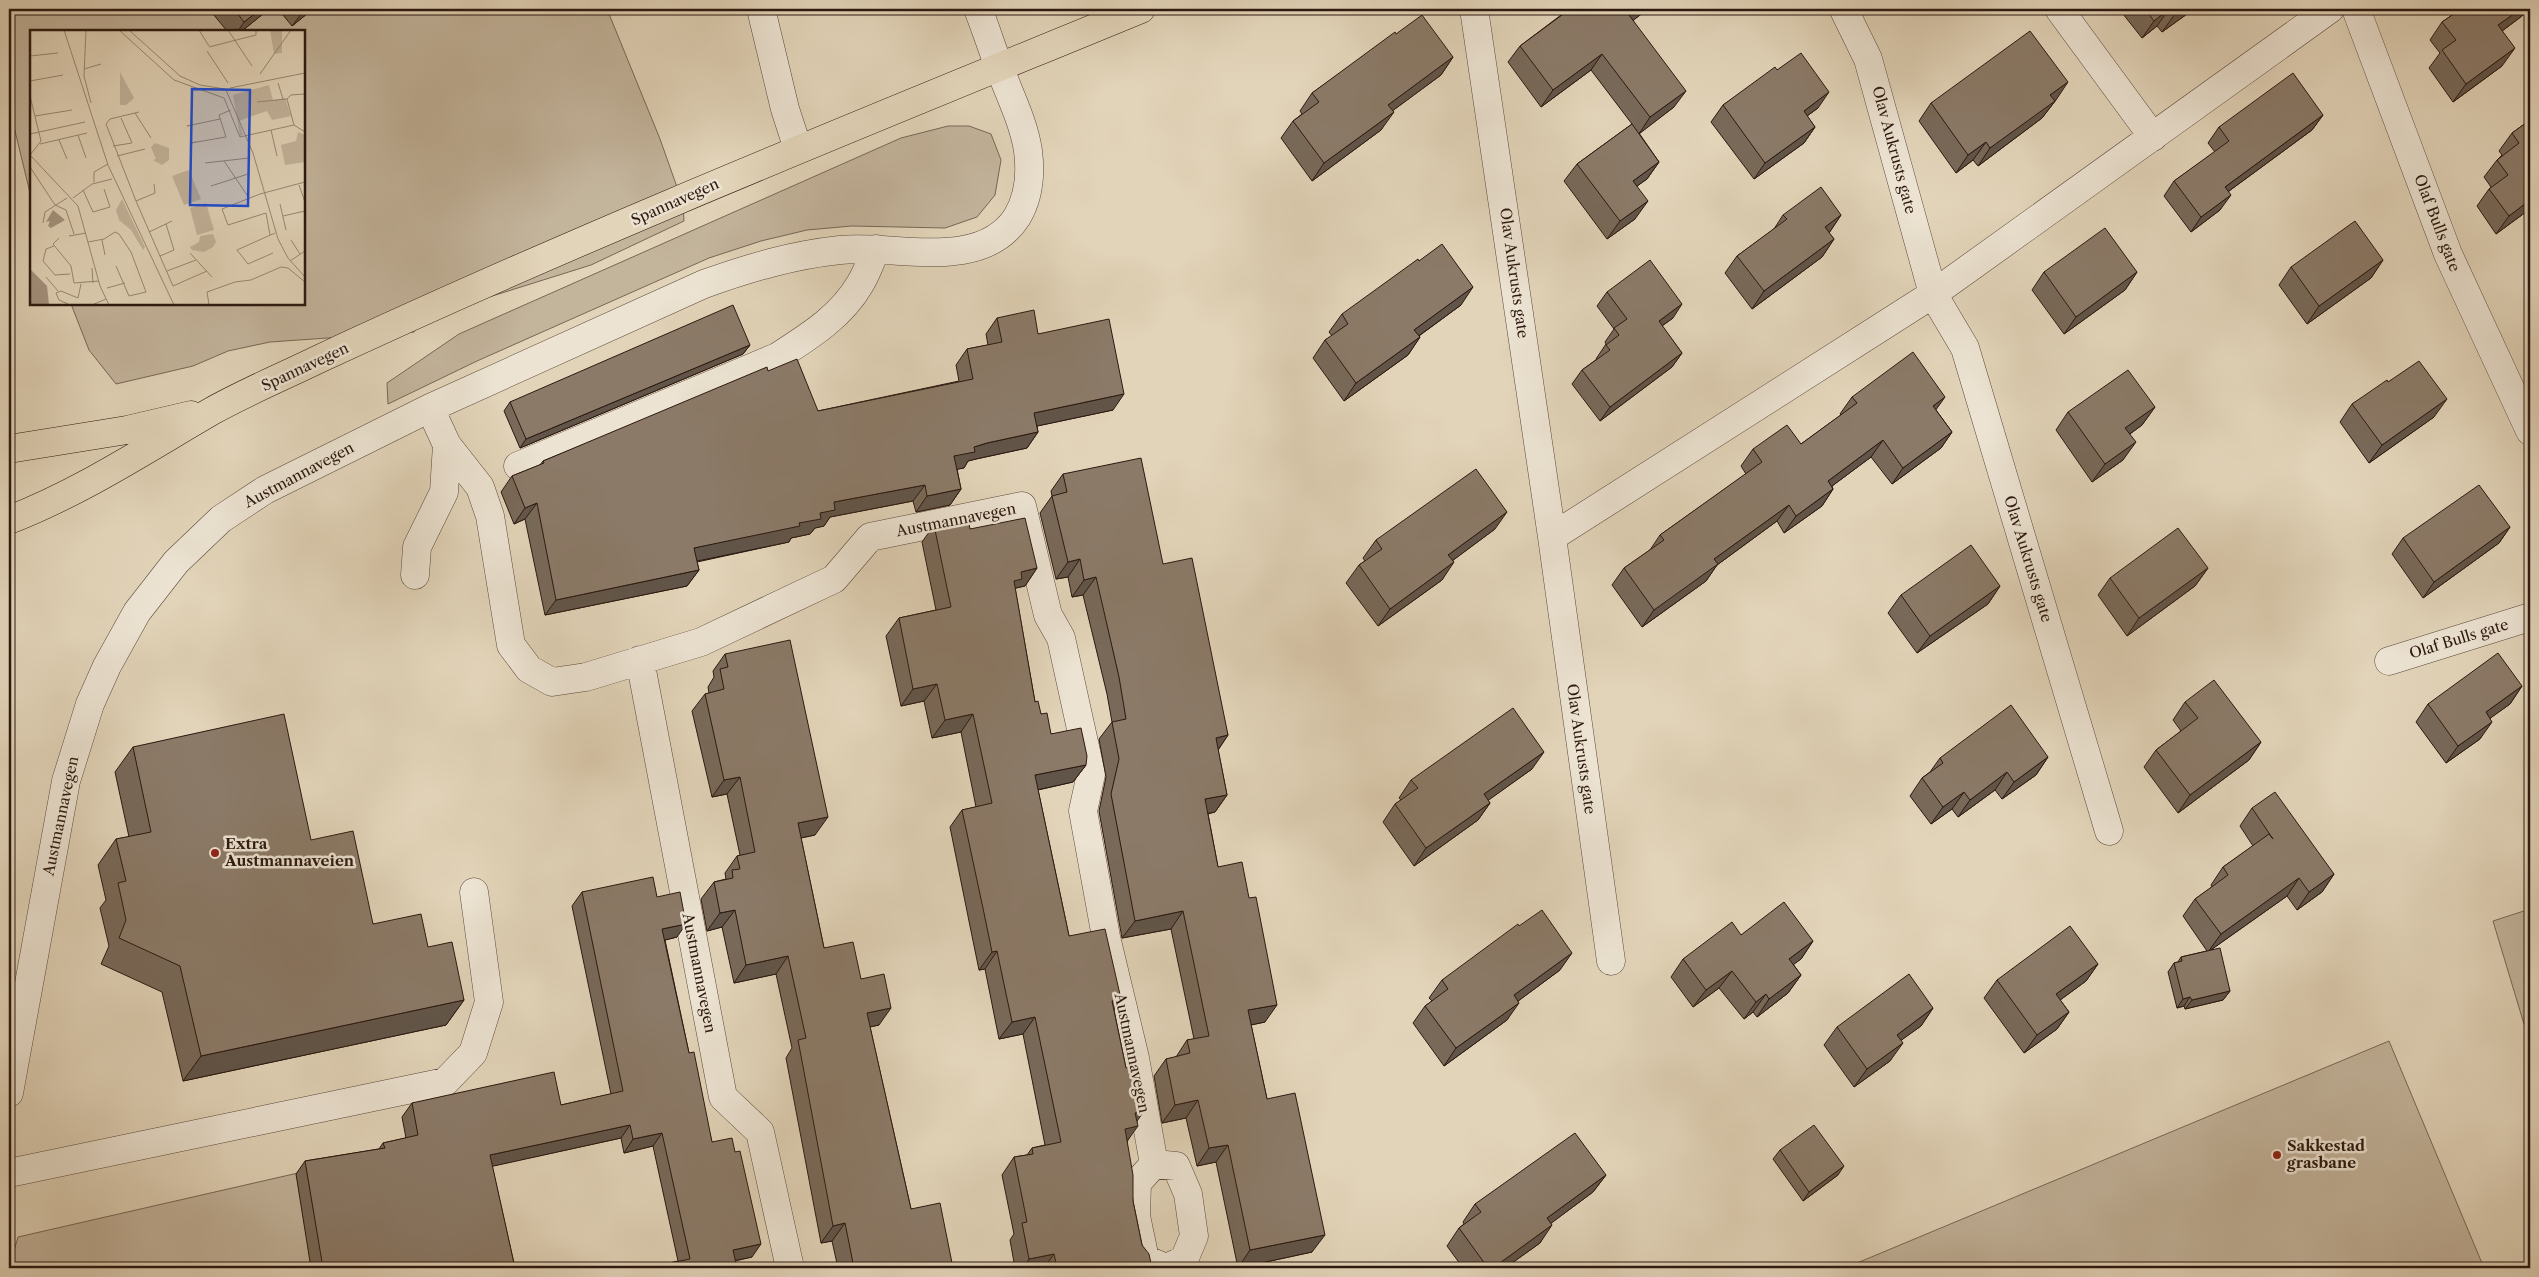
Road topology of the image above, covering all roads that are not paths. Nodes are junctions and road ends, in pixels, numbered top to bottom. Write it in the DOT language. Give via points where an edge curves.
graph roads {
  1 [pos="761,9"];
  2 [pos="978,9"];
  3 [pos="1141,9"];
  4 [pos="1474,9"];
  5 [pos="2059,9"];
  6 [pos="2330,9"];
  7 [pos="2356,9"];
  8 [pos="1844,10"];
  9 [pos="999,67"];
  10 [pos="2153,137"];
  11 [pos="798,149"];
  12 [pos="876,249"];
  13 [pos="1933,294"];
  14 [pos="430,408"];
  15 [pos="215,410"];
  16 [pos="2530,431"];
  17 [pos="447,445"];
  18 [pos="9,449"];
  19 [pos="518,466"];
  20 [pos="9,520"];
  21 [pos="1552,537"];
  22 [pos="415,575"];
  23 [pos="2530,617"];
  24 [pos="640,660"];
  25 [pos="2389,661"];
  26 [pos="2109,831"];
  27 [pos="474,892"];
  28 [pos="1611,961"];
  29 [pos="9,1093"];
  30 [pos="1154,1164"];
  31 [pos="9,1173"];
  32 [pos="790,1268"];
  1 -- 11 [label="street"];
  2 -- 9 [label="street, Austmannavegen"];
  3 -- 9 [label="main road, Spannavegen"];
  4 -- 21 [label="street, Olav Aukrusts gate"];
  5 -- 10 [label="street"];
  6 -- 10 [label="street"];
  7 -- 16 [label="street, Olaf Bulls gate" via="2448,254"];
  8 -- 13 [label="street, Olav Aukrusts gate" via="1868,59"];
  9 -- 11 [label="main road, Spannavegen"];
  9 -- 12 [label="street, Austmannavegen" via="1028,152 1029,180 1024,205 1013,223 994,240 950,252"];
  10 -- 13 [label="street"];
  11 -- 15 [label="main road, Spannavegen" via="320,359"];
  12 -- 14 [label="street, Austmannavegen" via="815,253 745,269 704,284"];
  12 -- 19 [label="street" via="860,284 809,338 777,357"];
  13 -- 21 [label="street"];
  13 -- 26 [label="street, Olav Aukrusts gate" via="1965,348"];
  14 -- 17 [label="street, Austmannavegen"];
  14 -- 29 [label="street, Austmannavegen" via="265,490 221,519 176,562 137,612 90,704 66,781"];
  15 -- 18 [label="main road, Spannavegen" via="127,430"];
  15 -- 20 [label="main road, Spannavegen" via="57,500"];
  17 -- 22 [label="street" via="444,492 417,547"];
  17 -- 24 [label="street, Austmannavegen" via="480,487 490,516 511,645 528,670 552,682 586,677"];
  21 -- 28 [label="street, Olav Aukrusts gate"];
  23 -- 25 [label="street, Olaf Bulls gate"];
  24 -- 30 [label="street, Austmannavegen" via="701,642 834,579 870,537 1022,506 1048,614 1061,638 1091,774 1083,812"];
  24 -- 32 [label="street, Austmannavegen" via="722,1097 760,1132"];
  27 -- 31 [label="street" via="489,1002 474,1054 445,1082"];
}
